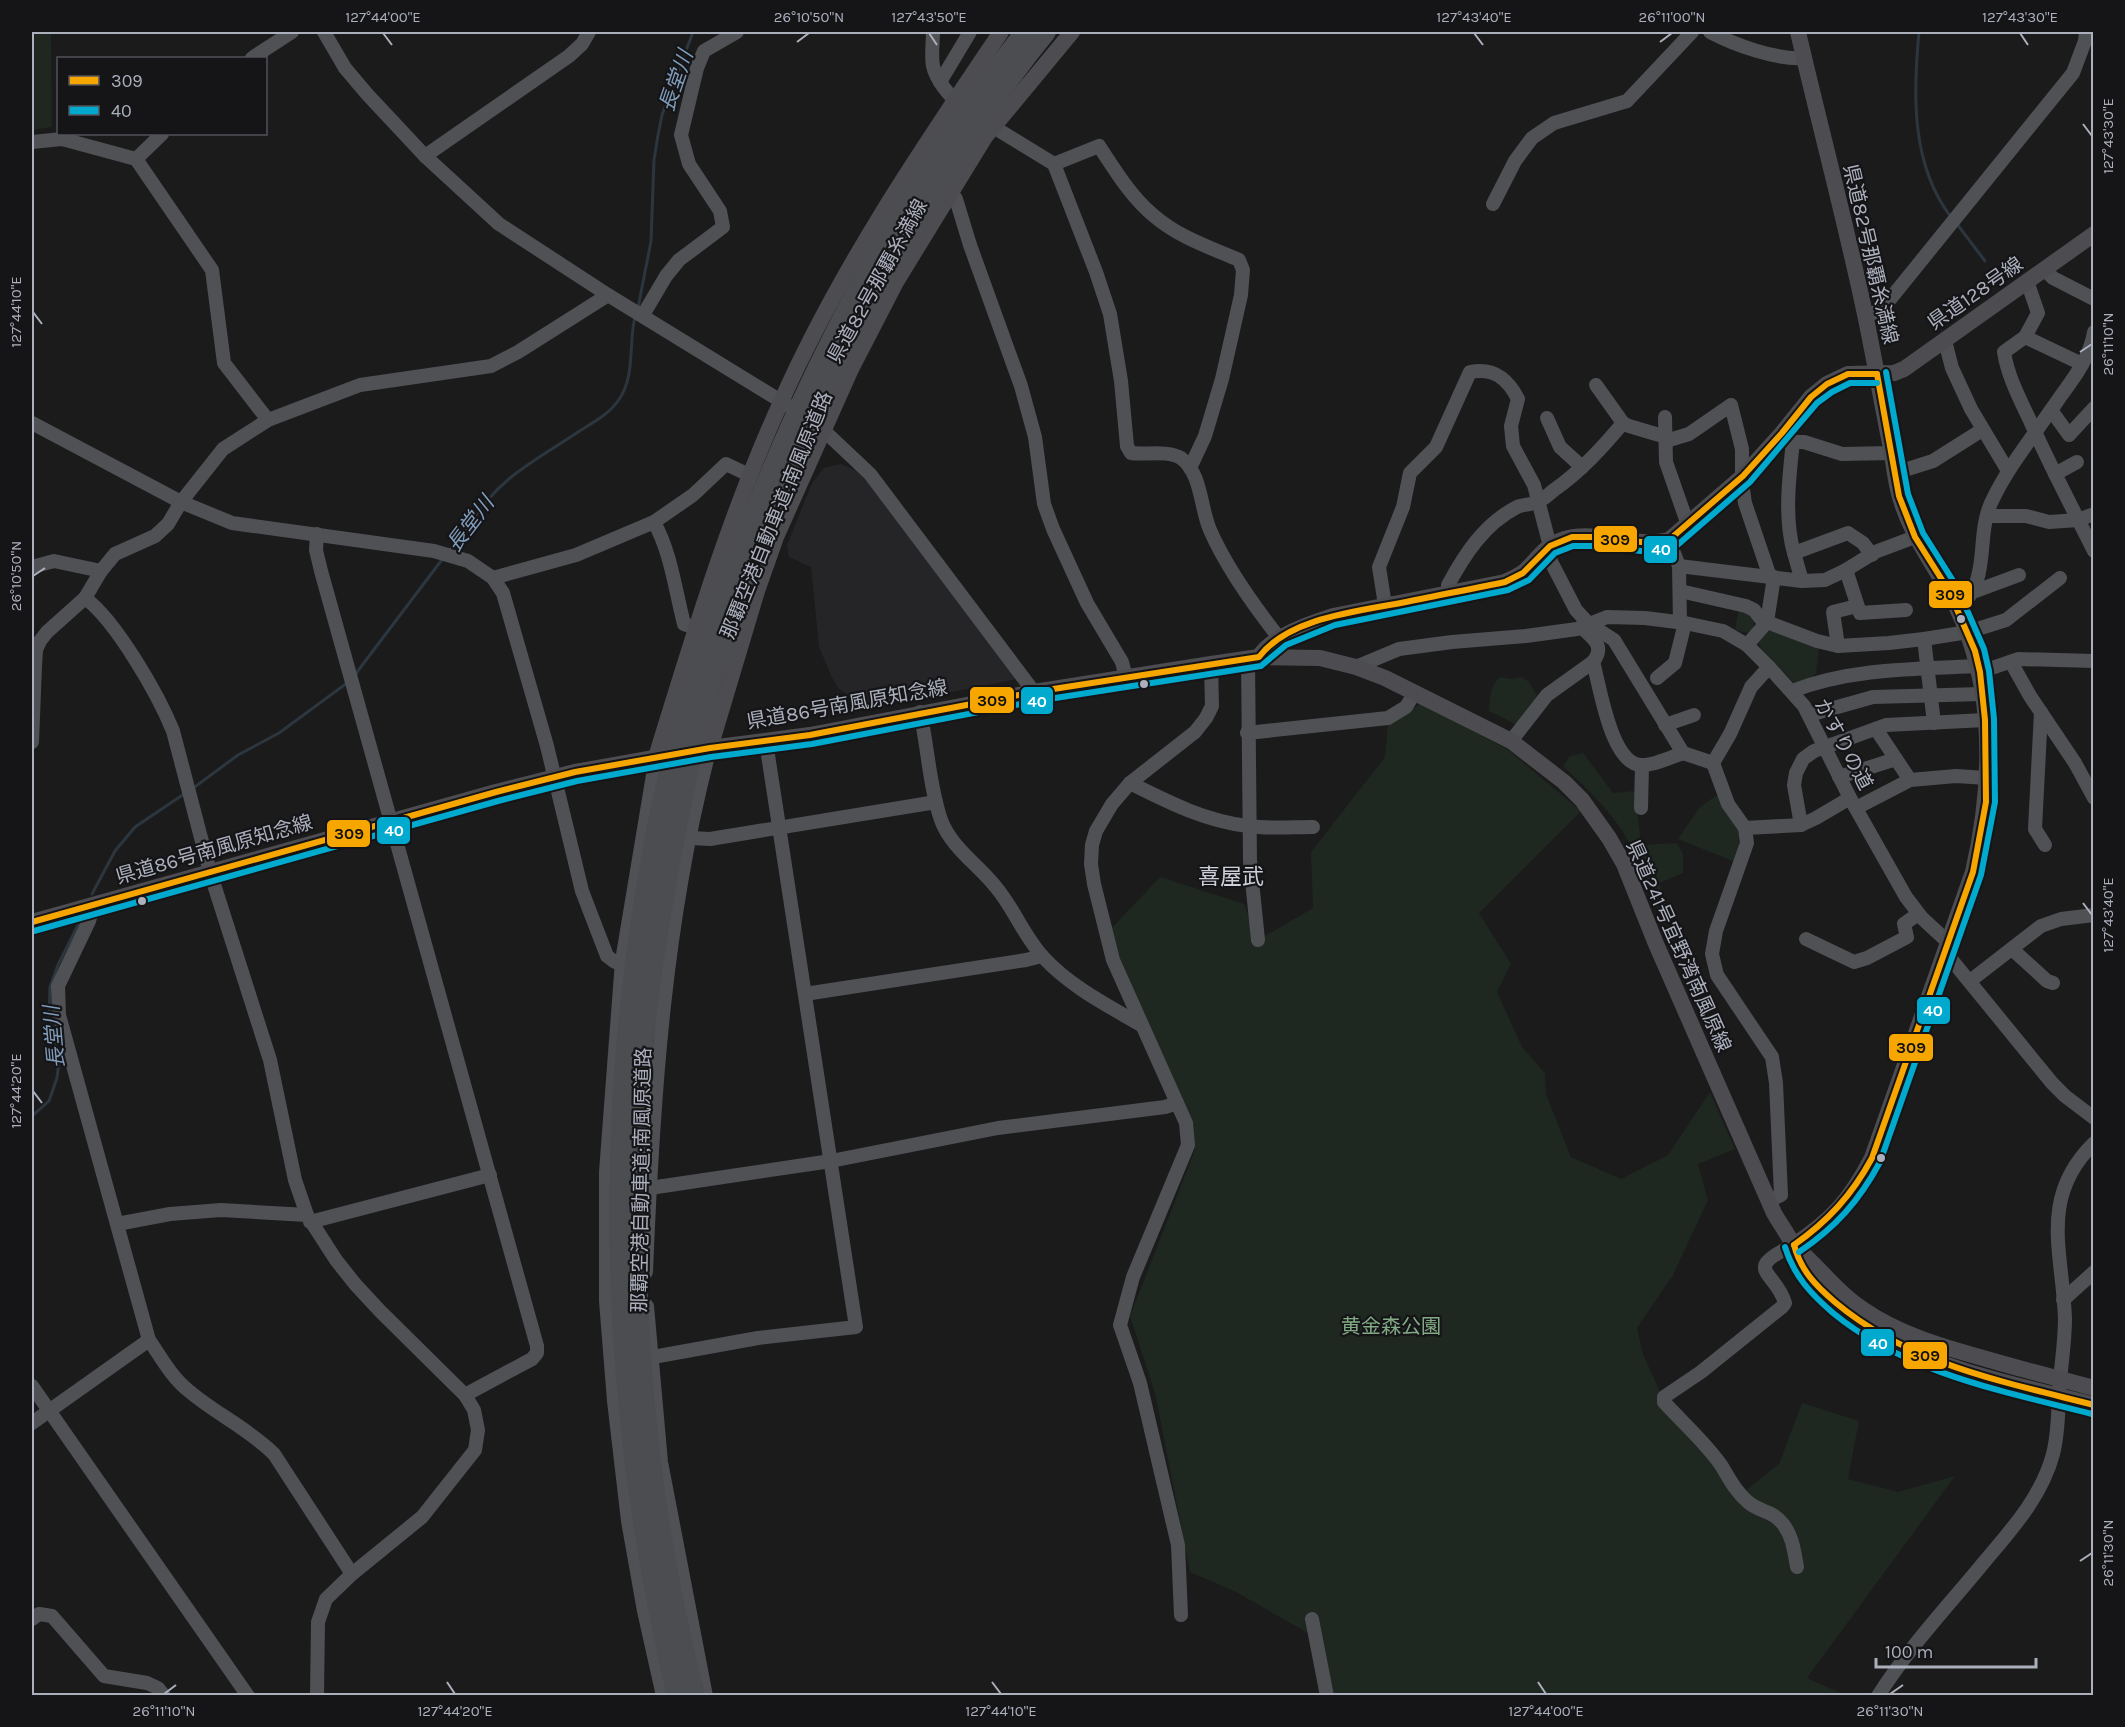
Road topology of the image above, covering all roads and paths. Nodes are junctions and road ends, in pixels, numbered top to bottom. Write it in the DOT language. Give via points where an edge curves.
graph roads {
  1 [pos="292,32"];
  2 [pos="324,32"];
  3 [pos="588,32"];
  4 [pos="737,32"];
  5 [pos="933,32"];
  6 [pos="970,32"];
  7 [pos="1001,32"];
  8 [pos="1025,32"];
  9 [pos="1046,32"];
  10 [pos="1072,32"];
  11 [pos="1692,32"];
  12 [pos="1710,32"];
  13 [pos="1798,32"];
  14 [pos="2088,38"];
  15 [pos="254,57"];
  16 [pos="1804,58"];
  17 [pos="940,82"];
  18 [pos="954,100"];
  19 [pos="993,127"];
  20 [pos="161,135"];
  21 [pos="32,142"];
  22 [pos="425,156"];
  23 [pos="136,159"];
  24 [pos="1054,164"];
  25 [pos="950,191"];
  26 [pos="1493,204"];
  27 [pos="2094,234"];
  28 [pos="2044,269"];
  29 [pos="2027,281"];
  30 [pos="608,295"];
  31 [pos="2094,299"];
  32 [pos="643,315"];
  33 [pos="1865,317"];
  34 [pos="2025,337"];
  35 [pos="2093,338"];
  36 [pos="1944,340"];
  37 [pos="2082,364"];
  38 [pos="1877,374"];
  39 [pos="1596,385"];
  40 [pos="781,401"];
  41 [pos="2094,408"];
  42 [pos="2051,410"];
  43 [pos="1665,417"];
  44 [pos="1547,418"];
  45 [pos="268,420"];
  46 [pos="32,423"];
  47 [pos="1623,423"];
  48 [pos="824,429"];
  49 [pos="1982,430"];
  50 [pos="2035,433"];
  51 [pos="1787,437"];
  52 [pos="1666,439"];
  53 [pos="1892,453"];
  54 [pos="2077,462"];
  55 [pos="1582,467"];
  56 [pos="1190,468"];
  57 [pos="2008,471"];
  58 [pos="1895,473"];
  59 [pos="2055,474"];
  60 [pos="749,475"];
  61 [pos="1743,476"];
  62 [pos="1539,501"];
  63 [pos="181,502"];
  64 [pos="2094,514"];
  65 [pos="1987,516"];
  66 [pos="2078,520"];
  67 [pos="654,522"];
  68 [pos="1688,525"];
  69 [pos="317,534"];
  70 [pos="1915,537"];
  71 [pos="1669,540"];
  72 [pos="2092,546"];
  73 [pos="1547,548"];
  74 [pos="1794,553"];
  75 [pos="1872,555"];
  76 [pos="1679,566"];
  77 [pos="32,567"];
  78 [pos="1846,570"];
  79 [pos="101,571"];
  80 [pos="2019,575"];
  81 [pos="1772,577"];
  82 [pos="2060,578"];
  83 [pos="493,579"];
  84 [pos="1802,581"];
  85 [pos="1680,591"];
  86 [pos="1450,592"];
  87 [pos="1973,592"];
  88 [pos="85,598"];
  89 [pos="1385,605"];
  90 [pos="1857,606"];
  91 [pos="1957,609"];
  92 [pos="1906,610"];
  93 [pos="1683,623"];
  94 [pos="1766,623"];
  95 [pos="1584,625"];
  96 [pos="696,628"];
  97 [pos="1968,632"];
  98 [pos="1280,639"];
  99 [pos="1924,639"];
  100 [pos="1747,645"];
  101 [pos="1838,646"];
  102 [pos="1253,658"];
  103 [pos="2094,661"];
  104 [pos="1593,662"];
  105 [pos="2011,662"];
  106 [pos="1211,664"];
  107 [pos="1356,667"];
  108 [pos="1769,667"];
  109 [pos="1928,668"];
  110 [pos="1979,669"];
  111 [pos="1126,678"];
  112 [pos="1657,678"];
  113 [pos="1792,691"];
  114 [pos="1034,692"];
  115 [pos="1415,692"];
  116 [pos="1982,694"];
  117 [pos="1932,696"];
  118 [pos="920,712"];
  119 [pos="2042,712"];
  120 [pos="1694,715"];
  121 [pos="1809,715"];
  122 [pos="1985,720"];
  123 [pos="1934,723"];
  124 [pos="1665,725"];
  125 [pos="1876,729"];
  126 [pos="1247,733"];
  127 [pos="1511,741"];
  128 [pos="32,742"];
  129 [pos="766,742"];
  130 [pos="1824,746"];
  131 [pos="710,748"];
  132 [pos="1683,753"];
  133 [pos="656,757"];
  134 [pos="1896,759"];
  135 [pos="1713,763"];
  136 [pos="1642,766"];
  137 [pos="553,777"];
  138 [pos="1839,777"];
  139 [pos="1987,778"];
  140 [pos="1910,780"];
  141 [pos="1130,783"];
  142 [pos="2094,798"];
  143 [pos="936,802"];
  144 [pos="1853,803"];
  145 [pos="1641,808"];
  146 [pos="390,822"];
  147 [pos="1801,825"];
  148 [pos="1249,826"];
  149 [pos="779,827"];
  150 [pos="1313,827"];
  151 [pos="1745,828"];
  152 [pos="691,838"];
  153 [pos="2044,845"];
  154 [pos="210,872"];
  155 [pos="94,904"];
  156 [pos="1918,914"];
  157 [pos="2094,915"];
  158 [pos="32,922"];
  159 [pos="1806,939"];
  160 [pos="1258,940"];
  161 [pos="1947,948"];
  162 [pos="2012,949"];
  163 [pos="1042,956"];
  164 [pos="622,961"];
  165 [pos="1970,981"];
  166 [pos="2053,983"];
  167 [pos="805,994"];
  168 [pos="1141,1024"];
  169 [pos="1177,1103"];
  170 [pos="2094,1118"];
  171 [pos="2094,1143"];
  172 [pos="831,1161"];
  173 [pos="490,1175"];
  174 [pos="650,1188"];
  175 [pos="1768,1201"];
  176 [pos="308,1219"];
  177 [pos="117,1224"];
  178 [pos="1794,1245"];
  179 [pos="2094,1272"];
  180 [pos="2063,1300"];
  181 [pos="149,1340"];
  182 [pos="653,1357"];
  183 [pos="32,1386"];
  184 [pos="2060,1388"];
  185 [pos="2094,1388"];
  186 [pos="465,1395"];
  187 [pos="2094,1405"];
  188 [pos="49,1411"];
  189 [pos="32,1423"];
  190 [pos="1797,1567"];
  191 [pos="352,1574"];
  192 [pos="1181,1615"];
  193 [pos="32,1619"];
  194 [pos="1312,1619"];
  195 [pos="315,1694"];
  196 [pos="164,1695"];
  197 [pos="248,1695"];
  198 [pos="663,1695"];
  199 [pos="677,1695"];
  200 [pos="695,1695"];
  201 [pos="706,1695"];
  202 [pos="1327,1695"];
  203 [pos="1878,1695"];
  1 -- 15 [label="street"];
  2 -- 22 [label="street" via="345,68"];
  3 -- 22 [label="street" via="569,56"];
  4 -- 32 [label="street" via="704,51 681,135 689,164 720,211 723,227 678,260"];
  5 -- 17 [label="street" via="933,66"];
  6 -- 17 [label="street"];
  7 -- 18 [label="main road, 県道82号那覇糸満線"];
  8 -- 199 [label="highway, 那覇空港自動車道;南風原道路" via="955,127 908,201 819,360 740,546 699,665 652,851 628,1029 620,1140 621,1317 628,1415 642,1516"];
  9 -- 200 [label="highway, 那覇空港自動車道;南風原道路" via="1017,68 929,200 881,281 794,457 716,666 673,843 644,1040 636,1232 638,1316 658,1513"];
  10 -- 19 [label="main road, 県道82号那覇糸満線"];
  11 -- 26 [label="street" via="1627,101 1554,123 1532,138"];
  12 -- 16 [label="street" via="1780,57"];
  13 -- 16 [label="main road, 県道82号那覇糸満線"];
  14 -- 33 [label="street" via="2073,73 1891,298"];
  16 -- 33 [label="main road, 県道82号那覇糸満線"];
  17 -- 18 [label="street"];
  18 -- 19 [label="street"];
  18 -- 40 [label="main road, 県道82号那覇糸満線" via="874,226"];
  19 -- 24 [label="street"];
  19 -- 25 [label="main road, 県道82号那覇糸満線"];
  20 -- 23 [label="street"];
  21 -- 23 [label="street" via="62,139"];
  22 -- 30 [label="street" via="499,224"];
  23 -- 45 [label="street" via="212,270 224,363"];
  24 -- 56 [label="street" via="1113,328 1131,453 1174,454"];
  24 -- 56 [label="street" via="1099,146 1152,215 1183,236 1239,260 1243,270 1241,295 1222,379 1205,436"];
  25 -- 48 [label="main road, 県道82号那覇糸満線" via="896,282"];
  25 -- 111 [label="street" via="1021,386 1035,437 1044,504 1073,576 1122,662"];
  27 -- 28 [label="main road, 県道128号線"];
  28 -- 29 [label="main road, 県道128号線"];
  28 -- 31 [label="street" via="2053,278"];
  29 -- 34 [label="street" via="2038,313"];
  29 -- 36 [label="main road, 県道128号線"];
  30 -- 32 [label="street"];
  30 -- 45 [label="street" via="490,366 360,385"];
  32 -- 40 [label="street"];
  33 -- 38 [label="main road, 県道82号那覇糸満線"];
  34 -- 37 [label="street"];
  34 -- 50 [label="street" via="2004,352"];
  35 -- 37 [label="street"];
  36 -- 38 [label="main road, 県道128号線" via="1904,369"];
  36 -- 49 [label="street" via="1952,368"];
  37 -- 42 [label="street"];
  38 -- 51 [label="main road" via="1848,374 1827,384 1811,397"];
  38 -- 53 [label="main road, 県道82号那覇糸満線"];
  39 -- 47 [label="street"];
  40 -- 48 [label="street"];
  40 -- 60 [label="main road, 県道82号那覇糸満線"];
  41 -- 42 [label="street" via="2069,435"];
  42 -- 50 [label="street"];
  43 -- 52 [label="street"];
  44 -- 55 [label="street" via="1560,447"];
  45 -- 63 [label="street" via="223,448"];
  46 -- 63 [label="street"];
  47 -- 52 [label="street"];
  47 -- 55 [label="street"];
  48 -- 114 [label="street" via="870,474"];
  48 -- 131 [label="main road, 県道82号那覇糸満線" via="776,537"];
  49 -- 57 [label="street"];
  49 -- 58 [label="street" via="1933,461"];
  50 -- 57 [label="street"];
  50 -- 59 [label="street"];
  51 -- 53 [label="street" via="1842,454"];
  51 -- 61 [label="main road"];
  51 -- 74 [label="street"];
  52 -- 61 [label="street" via="1689,434 1731,405 1742,448"];
  52 -- 68 [label="street" via="1666,462"];
  53 -- 58 [label="main road, 県道82号那覇糸満線"];
  54 -- 59 [label="street"];
  55 -- 62 [label="street"];
  56 -- 98 [label="street" via="1210,530 1247,594"];
  57 -- 65 [label="street"];
  58 -- 70 [label="main road, 県道82号那覇糸満線" via="1899,496"];
  59 -- 66 [label="street"];
  60 -- 67 [label="street" via="726,464 693,495"];
  60 -- 96 [label="main road, 県道82号那覇糸満線"];
  61 -- 68 [label="main road"];
  61 -- 81 [label="street" via="1745,503"];
  62 -- 73 [label="street"];
  62 -- 86 [label="street" via="1506,513 1485,530 1464,555 1448,585"];
  62 -- 89 [label="street" via="1513,446 1511,426 1518,399 1502,378 1484,369 1470,372 1436,447 1410,472 1403,507 1380,567"];
  63 -- 69 [label="street" via="232,523"];
  63 -- 79 [label="street" via="168,524 155,536 115,554"];
  64 -- 66 [label="street"];
  65 -- 66 [label="street" via="2026,516 2049,522"];
  65 -- 87 [label="street"];
  66 -- 72 [label="street"];
  67 -- 83 [label="street" via="576,555"];
  67 -- 96 [label="street" via="668,555 684,624"];
  68 -- 71 [label="main road"];
  69 -- 83 [label="street" via="434,551 468,561"];
  69 -- 146 [label="street" via="321,571"];
  70 -- 75 [label="street"];
  70 -- 91 [label="main road, 県道82号那覇糸満線"];
  71 -- 73 [label="main road" via="1636,542 1585,536 1559,540"];
  71 -- 76 [label="street"];
  73 -- 86 [label="main road" via="1527,569 1505,582"];
  73 -- 95 [label="street"];
  74 -- 75 [label="street" via="1848,533"];
  74 -- 84 [label="street"];
  75 -- 78 [label="street"];
  76 -- 81 [label="street"];
  76 -- 85 [label="street"];
  77 -- 79 [label="street" via="54,561"];
  78 -- 84 [label="street" via="1825,580"];
  78 -- 90 [label="street"];
  79 -- 88 [label="street"];
  80 -- 87 [label="street"];
  81 -- 84 [label="street"];
  81 -- 94 [label="street"];
  82 -- 97 [label="street" via="2006,620"];
  83 -- 137 [label="street" via="503,593"];
  85 -- 93 [label="street"];
  85 -- 94 [label="street" via="1746,606"];
  86 -- 89 [label="main road"];
  87 -- 91 [label="street"];
  88 -- 128 [label="street" via="47,632 36,650"];
  88 -- 154 [label="street" via="118,634 165,712"];
  89 -- 98 [label="main road" via="1308,624"];
  90 -- 92 [label="street" via="1860,613"];
  90 -- 101 [label="street" via="1833,612"];
  91 -- 97 [label="main road, 県道82号那覇糸満線"];
  93 -- 95 [label="street, かすりの道" via="1607,617"];
  93 -- 100 [label="street, かすりの道" via="1723,631"];
  93 -- 112 [label="street" via="1675,663"];
  94 -- 100 [label="street"];
  94 -- 101 [label="street"];
  95 -- 104 [label="street" via="1599,647"];
  95 -- 107 [label="street, かすりの道" via="1526,636 1399,649"];
  95 -- 124 [label="street" via="1614,640"];
  96 -- 133 [label="main road, 県道82号那覇糸満線"];
  97 -- 99 [label="street"];
  97 -- 110 [label="main road, 県道82号那覇糸満線"];
  98 -- 102 [label="main road"];
  99 -- 101 [label="street"];
  99 -- 109 [label="street"];
  100 -- 108 [label="street, かすりの道"];
  102 -- 106 [label="main road, 県道86号南風原知念線"];
  102 -- 107 [label="main road, 県道241号宜野湾南風原線" via="1320,658"];
  102 -- 126 [label="street"];
  103 -- 105 [label="street"];
  104 -- 127 [label="street" via="1546,695"];
  104 -- 136 [label="street" via="1618,750"];
  105 -- 110 [label="street"];
  105 -- 119 [label="street"];
  106 -- 111 [label="main road, 県道86号南風原知念線"];
  106 -- 141 [label="street" via="1212,706 1206,718 1195,732"];
  107 -- 115 [label="main road, 県道241号宜野湾南風原線"];
  108 -- 113 [label="street, かすりの道"];
  108 -- 135 [label="street" via="1752,687"];
  109 -- 110 [label="street"];
  109 -- 113 [label="street" via="1840,677"];
  109 -- 117 [label="street"];
  110 -- 116 [label="main road, 県道82号那覇糸満線"];
  111 -- 114 [label="main road, 県道86号南風原知念線"];
  113 -- 121 [label="street, かすりの道"];
  114 -- 118 [label="main road, 県道86号南風原知念線"];
  115 -- 126 [label="street" via="1406,707 1388,718"];
  115 -- 127 [label="main road, 県道241号宜野湾南風原線"];
  116 -- 117 [label="street"];
  116 -- 122 [label="main road, 県道82号那覇糸満線"];
  117 -- 121 [label="street" via="1873,697"];
  117 -- 123 [label="street"];
  118 -- 129 [label="main road, 県道86号南風原知念線"];
  118 -- 143 [label="street"];
  119 -- 142 [label="street"];
  119 -- 153 [label="street" via="2035,829"];
  120 -- 124 [label="street"];
  121 -- 130 [label="street, かすりの道"];
  122 -- 123 [label="street"];
  122 -- 139 [label="main road, 県道82号那覇糸満線"];
  123 -- 125 [label="street"];
  124 -- 132 [label="street"];
  125 -- 130 [label="street"];
  125 -- 134 [label="street"];
  126 -- 148 [label="street"];
  127 -- 175 [label="main road, 県道241号宜野湾南風原線" via="1582,800 1624,864"];
  129 -- 131 [label="main road, 県道86号南風原知念線"];
  129 -- 149 [label="street"];
  130 -- 138 [label="street, かすりの道"];
  130 -- 147 [label="street" via="1803,759 1796,772 1794,785"];
  131 -- 133 [label="main road, 県道86号南風原知念線"];
  131 -- 152 [label="street"];
  132 -- 135 [label="street"];
  132 -- 136 [label="street"];
  133 -- 137 [label="main road, 県道86号南風原知念線"];
  133 -- 164 [label="street"];
  134 -- 138 [label="street"];
  134 -- 140 [label="street"];
  135 -- 151 [label="street" via="1728,804"];
  136 -- 145 [label="street"];
  137 -- 146 [label="main road, 県道86号南風原知念線"];
  137 -- 164 [label="street" via="582,891 607,957"];
  138 -- 144 [label="street, かすりの道"];
  139 -- 140 [label="street"];
  139 -- 161 [label="main road, 県道82号那覇糸満線" via="1973,872"];
  140 -- 144 [label="street"];
  141 -- 148 [label="street" via="1205,817"];
  141 -- 168 [label="street" via="1099,825 1091,864 1113,960"];
  143 -- 149 [label="street"];
  143 -- 163 [label="street" via="953,841 1004,897"];
  144 -- 147 [label="street"];
  144 -- 156 [label="street, かすりの道"];
  146 -- 154 [label="main road, 県道86号南風原知念線"];
  146 -- 173 [label="street"];
  147 -- 151 [label="street"];
  148 -- 150 [label="street"];
  148 -- 160 [label="street"];
  149 -- 152 [label="street" via="710,839"];
  149 -- 167 [label="street"];
  151 -- 175 [label="street" via="1747,843 1716,931 1712,954 1717,975 1772,1057 1781,1195"];
  152 -- 174 [label="street" via="666,976"];
  154 -- 155 [label="main road, 県道86号南風原知念線"];
  154 -- 176 [label="street" via="270,1060"];
  155 -- 158 [label="main road, 県道86号南風原知念線"];
  155 -- 177 [label="street" via="58,986 59,1014"];
  156 -- 159 [label="street" via="1904,924 1907,937 1854,962"];
  156 -- 161 [label="street, かすりの道"];
  157 -- 162 [label="street" via="2041,926"];
  161 -- 165 [label="street, かすりの道"];
  161 -- 178 [label="main road, 県道82号那覇糸満線" via="1872,1158 1841,1207"];
  162 -- 165 [label="street"];
  162 -- 166 [label="street"];
  163 -- 167 [label="street"];
  163 -- 168 [label="street" via="1085,992"];
  164 -- 198 [label="street" via="606,1172 606,1301 628,1521"];
  165 -- 170 [label="street, かすりの道" via="2052,1083"];
  167 -- 172 [label="street"];
  168 -- 169 [label="street"];
  169 -- 172 [label="street" via="998,1128"];
  169 -- 192 [label="street" via="1186,1123 1188,1145 1133,1277 1120,1325 1140,1383 1178,1545"];
  171 -- 180 [label="street" via="2066,1183 2058,1214"];
  172 -- 174 [label="street"];
  172 -- 182 [label="street" via="856,1327 758,1338"];
  173 -- 176 [label="street"];
  173 -- 186 [label="street" via="537,1353"];
  174 -- 182 [label="street" via="645,1290"];
  175 -- 178 [label="main road, 県道241号宜野湾南風原線"];
  176 -- 177 [label="street" via="221,1210"];
  176 -- 186 [label="street" via="355,1284"];
  177 -- 181 [label="street"];
  178 -- 184 [label="main road" via="1802,1268 1816,1285 1859,1323 1881,1336 1949,1365"];
  178 -- 190 [label="street" via="1774,1254 1766,1265 1767,1276 1783,1297 1782,1307 1664,1397 1664,1402 1708,1449 1749,1504 1773,1514 1782,1523 1793,1541"];
  179 -- 180 [label="street"];
  180 -- 184 [label="street"];
  181 -- 188 [label="street"];
  181 -- 191 [label="street" via="187,1390 274,1454"];
  182 -- 201 [label="street" via="661,1462"];
  183 -- 188 [label="street"];
  184 -- 185 [label="main road"];
  184 -- 187 [label="main road"];
  184 -- 203 [label="street" via="2053,1454 2039,1490"];
  186 -- 191 [label="street" via="474,1410 478,1430 475,1450 422,1517"];
  188 -- 189 [label="street"];
  188 -- 197 [label="street"];
  191 -- 195 [label="street" via="326,1599 318,1622"];
  193 -- 196 [label="street" via="39,1614 52,1616 104,1676 147,1683"];
  194 -- 202 [label="street"];
}
